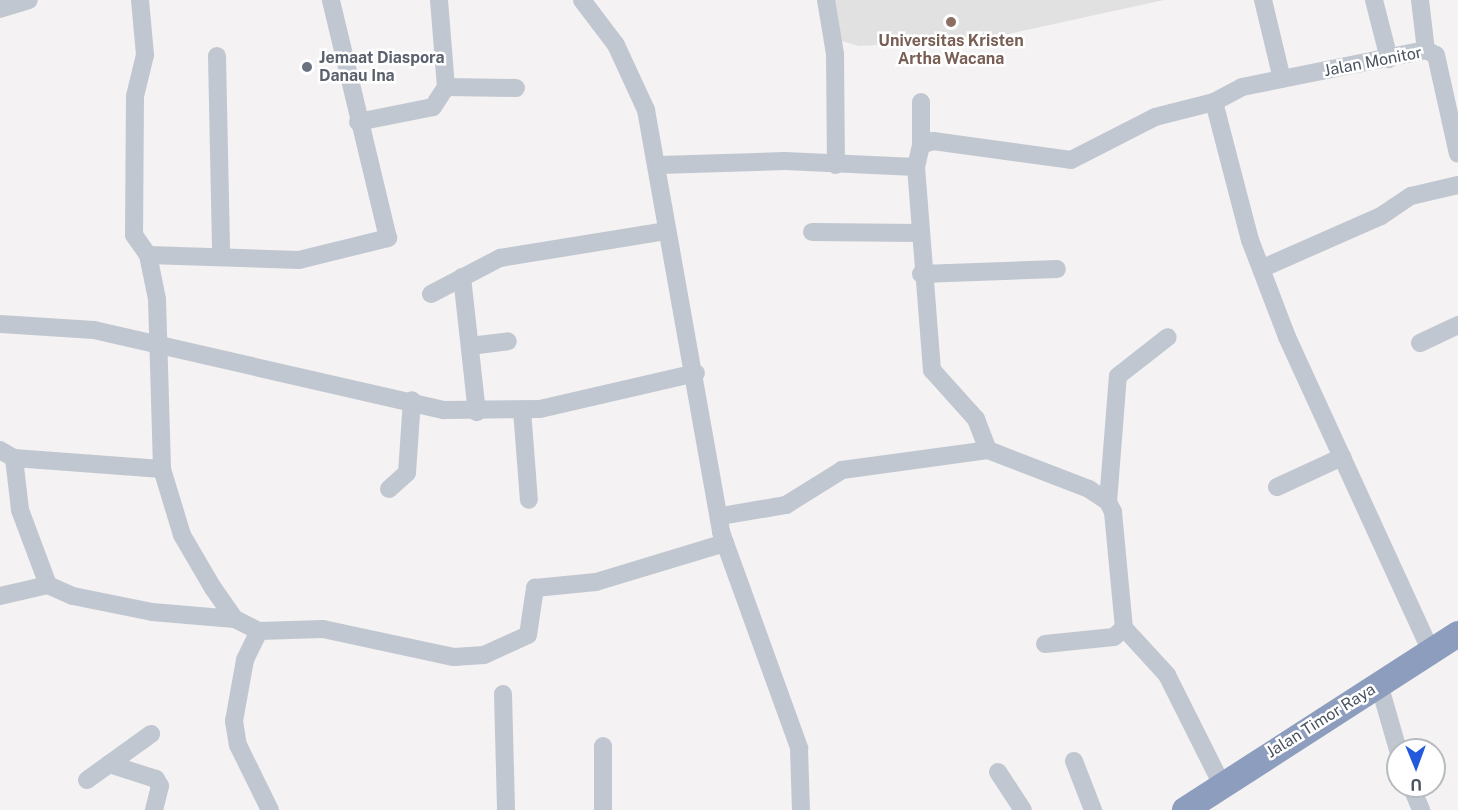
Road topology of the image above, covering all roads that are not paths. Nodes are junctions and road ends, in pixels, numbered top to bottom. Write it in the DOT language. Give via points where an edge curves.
graph roads {
  1 [pos="29,0"];
  2 [pos="140,0"];
  3 [pos="331,0"];
  4 [pos="439,0"];
  5 [pos="582,0"];
  6 [pos="826,0"];
  7 [pos="1263,0"];
  8 [pos="1374,0"];
  9 [pos="1420,0"];
  10 [pos="0,9"];
  11 [pos="1426,50"];
  12 [pos="217,56"];
  13 [pos="1389,59"];
  14 [pos="1282,79"];
  15 [pos="446,87"];
  16 [pos="1450,87"];
  17 [pos="516,88"];
  18 [pos="921,102"];
  19 [pos="1214,102"];
  20 [pos="358,122"];
  21 [pos="921,145"];
  22 [pos="1458,154"];
  23 [pos="660,165"];
  24 [pos="836,165"];
  25 [pos="916,167"];
  26 [pos="1458,185"];
  27 [pos="667,231"];
  28 [pos="812,232"];
  29 [pos="919,233"];
  30 [pos="221,254"];
  31 [pos="148,255"];
  32 [pos="1263,268"];
  33 [pos="921,273"];
  34 [pos="1048,274"];
  35 [pos="462,277"];
  36 [pos="431,294"];
  37 [pos="0,324"];
  38 [pos="1458,325"];
  39 [pos="1168,337"];
  40 [pos="508,341"];
  41 [pos="1420,343"];
  42 [pos="161,346"];
  43 [pos="470,346"];
  44 [pos="696,373"];
  45 [pos="412,400"];
  46 [pos="522,410"];
  47 [pos="477,412"];
  48 [pos="988,450"];
  49 [pos="7,454"];
  50 [pos="1342,457"];
  51 [pos="162,469"];
  52 [pos="1276,487"];
  53 [pos="389,489"];
  54 [pos="529,500"];
  55 [pos="1108,502"];
  56 [pos="721,516"];
  57 [pos="725,543"];
  58 [pos="48,585"];
  59 [pos="0,596"];
  60 [pos="235,619"];
  61 [pos="1124,628"];
  62 [pos="259,631"];
  63 [pos="1458,634"];
  64 [pos="1045,644"];
  65 [pos="1430,649"];
  66 [pos="1379,684"];
  67 [pos="503,694"];
  68 [pos="151,734"];
  69 [pos="1395,738"];
  70 [pos="603,746"];
  71 [pos="1074,761"];
  72 [pos="110,764"];
  73 [pos="998,772"];
  74 [pos="87,780"];
  75 [pos="1222,785"];
  76 [pos="154,810"];
  77 [pos="270,810"];
  78 [pos="506,810"];
  79 [pos="603,810"];
  80 [pos="801,810"];
  81 [pos="1023,810"];
  82 [pos="1093,810"];
  83 [pos="1185,810"];
  1 -- 10 [label="street"];
  2 -- 31 [label="street" via="145,55 135,96 134,235"];
  3 -- 20 [label="street"];
  4 -- 15 [label="street"];
  5 -- 23 [label="street" via="616,45 640,94"];
  6 -- 24 [label="street" via="835,54"];
  7 -- 14 [label="street"];
  8 -- 13 [label="street"];
  9 -- 11 [label="street"];
  11 -- 13 [label="street, Jalan Monitor"];
  11 -- 16 [label="street, Jalan Monitor" via="1436,55"];
  12 -- 30 [label="street"];
  13 -- 14 [label="street, Jalan Monitor"];
  14 -- 19 [label="street, Jalan Monitor" via="1242,87"];
  15 -- 17 [label="street"];
  15 -- 20 [label="street" via="433,107"];
  16 -- 22 [label="street, Jalan Monitor"];
  18 -- 21 [label="street"];
  19 -- 21 [label="street, Jalan Monitor" via="1155,117 1071,160 933,141"];
  19 -- 32 [label="street" via="1250,240"];
  20 -- 30 [label="street" via="389,233 385,242 299,260"];
  21 -- 25 [label="street"];
  23 -- 24 [label="street"];
  23 -- 27 [label="street"];
  24 -- 25 [label="street"];
  25 -- 29 [label="street"];
  26 -- 32 [label="street" via="1411,196 1381,216"];
  27 -- 35 [label="street" via="520,253"];
  27 -- 44 [label="street"];
  28 -- 29 [label="street"];
  29 -- 33 [label="street"];
  30 -- 31 [label="street"];
  31 -- 42 [label="street"];
  32 -- 50 [label="street" via="1287,337"];
  33 -- 34 [label="street"];
  33 -- 48 [label="street" via="932,370 976,419"];
  35 -- 36 [label="street"];
  35 -- 43 [label="street"];
  37 -- 42 [label="street" via="94,330"];
  38 -- 41 [label="street"];
  39 -- 55 [label="street" via="1118,376"];
  40 -- 43 [label="street"];
  42 -- 45 [label="street"];
  42 -- 51 [label="street"];
  43 -- 47 [label="street"];
  44 -- 46 [label="street"];
  44 -- 56 [label="street"];
  45 -- 47 [label="street"];
  45 -- 53 [label="street" via="407,473"];
  46 -- 47 [label="street"];
  46 -- 54 [label="street"];
  48 -- 55 [label="street" via="1067,478"];
  48 -- 56 [label="street" via="842,470 786,505"];
  49 -- 51 [label="street"];
  49 -- 58 [label="street" via="20,510"];
  50 -- 52 [label="street"];
  50 -- 65 [label="street"];
  51 -- 60 [label="street" via="182,535"];
  55 -- 61 [label="street"];
  56 -- 57 [label="street"];
  57 -- 62 [label="street" via="596,582 535,588 528,635 484,655 454,657 323,629"];
  57 -- 80 [label="street" via="799,748"];
  58 -- 59 [label="street"];
  58 -- 60 [label="street" via="73,596 152,612"];
  60 -- 62 [label="street"];
  61 -- 64 [label="street" via="1114,637"];
  61 -- 75 [label="street" via="1167,675"];
  62 -- 77 [label="street" via="245,660 234,721 238,745"];
  63 -- 65 [label="highway, Jalan Timor Raya"];
  65 -- 66 [label="highway, Jalan Timor Raya"];
  66 -- 69 [label="street"];
  66 -- 75 [label="highway, Jalan Timor Raya"];
  67 -- 78 [label="street"];
  68 -- 72 [label="street"];
  70 -- 79 [label="street"];
  71 -- 82 [label="street"];
  72 -- 74 [label="street"];
  72 -- 76 [label="street" via="156,779 160,786"];
  73 -- 81 [label="street"];
  75 -- 83 [label="highway, Jalan Timor Raya"];
}
